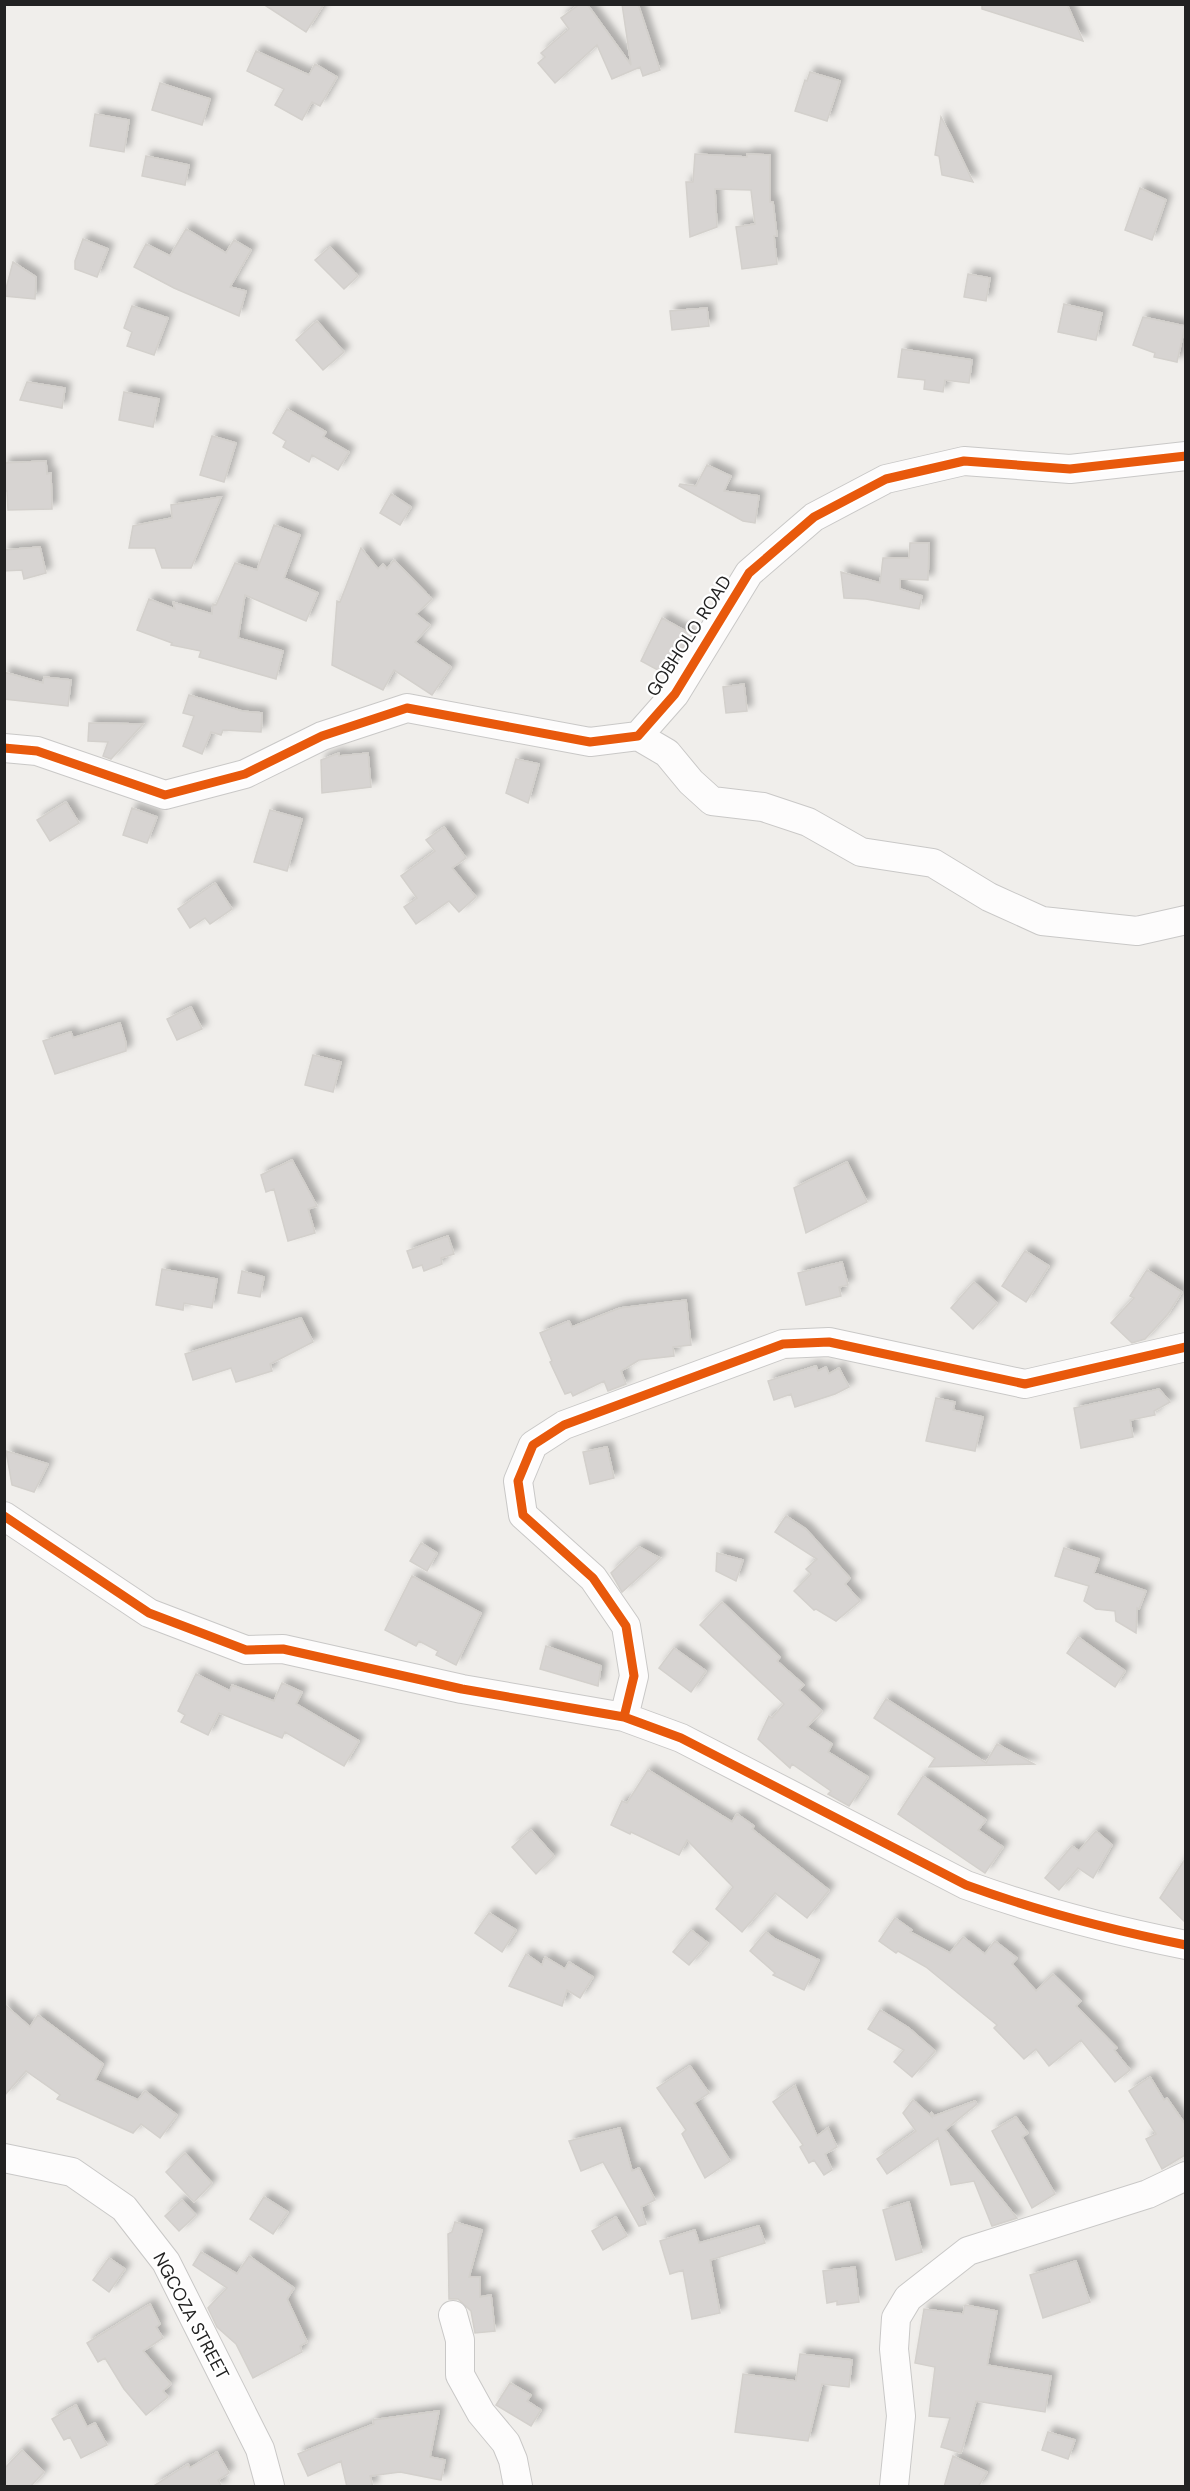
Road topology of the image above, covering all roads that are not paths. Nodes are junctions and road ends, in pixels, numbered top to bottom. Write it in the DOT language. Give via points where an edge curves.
graph roads {
  1 [pos="1185,456"];
  2 [pos="638,736"];
  3 [pos="4,748"];
  4 [pos="1185,920"];
  5 [pos="1185,1347"];
  6 [pos="4,1516"];
  7 [pos="624,1717"];
  8 [pos="1185,1944"];
  9 [pos="4,2158"];
  10 [pos="1185,2176"];
  11 [pos="453,2315"];
  12 [pos="270,2487"];
  13 [pos="518,2487"];
  14 [pos="894,2487"];
  1 -- 2 [label="street, GOBHOLO ROAD" via="1070,469 964,461 886,479 814,517 749,573 675,694"];
  2 -- 3 [label="street" via="590,742 407,708 322,736 245,774 165,795 37,751"];
  2 -- 4 [label="street" via="667,753 712,801 763,807 808,822 861,852 933,863 989,897 1042,921 1137,931"];
  5 -- 7 [label="street" via="1024,1384 829,1342 783,1344 564,1425 533,1445 518,1481 523,1515 593,1578 626,1626 634,1676"];
  6 -- 7 [label="street" via="148,1613 246,1650 283,1649 462,1689"];
  7 -- 8 [label="street" via="681,1738 966,1885 1012,1901"];
  9 -- 12 [label="street, NGCOZA STREET" via="72,2172 124,2208 171,2271 260,2449"];
  10 -- 14 [label="street" via="1148,2194 968,2251 908,2298 896,2318 894,2349 901,2415"];
  11 -- 13 [label="street" via="460,2340 460,2375 481,2413 506,2442"];
}
